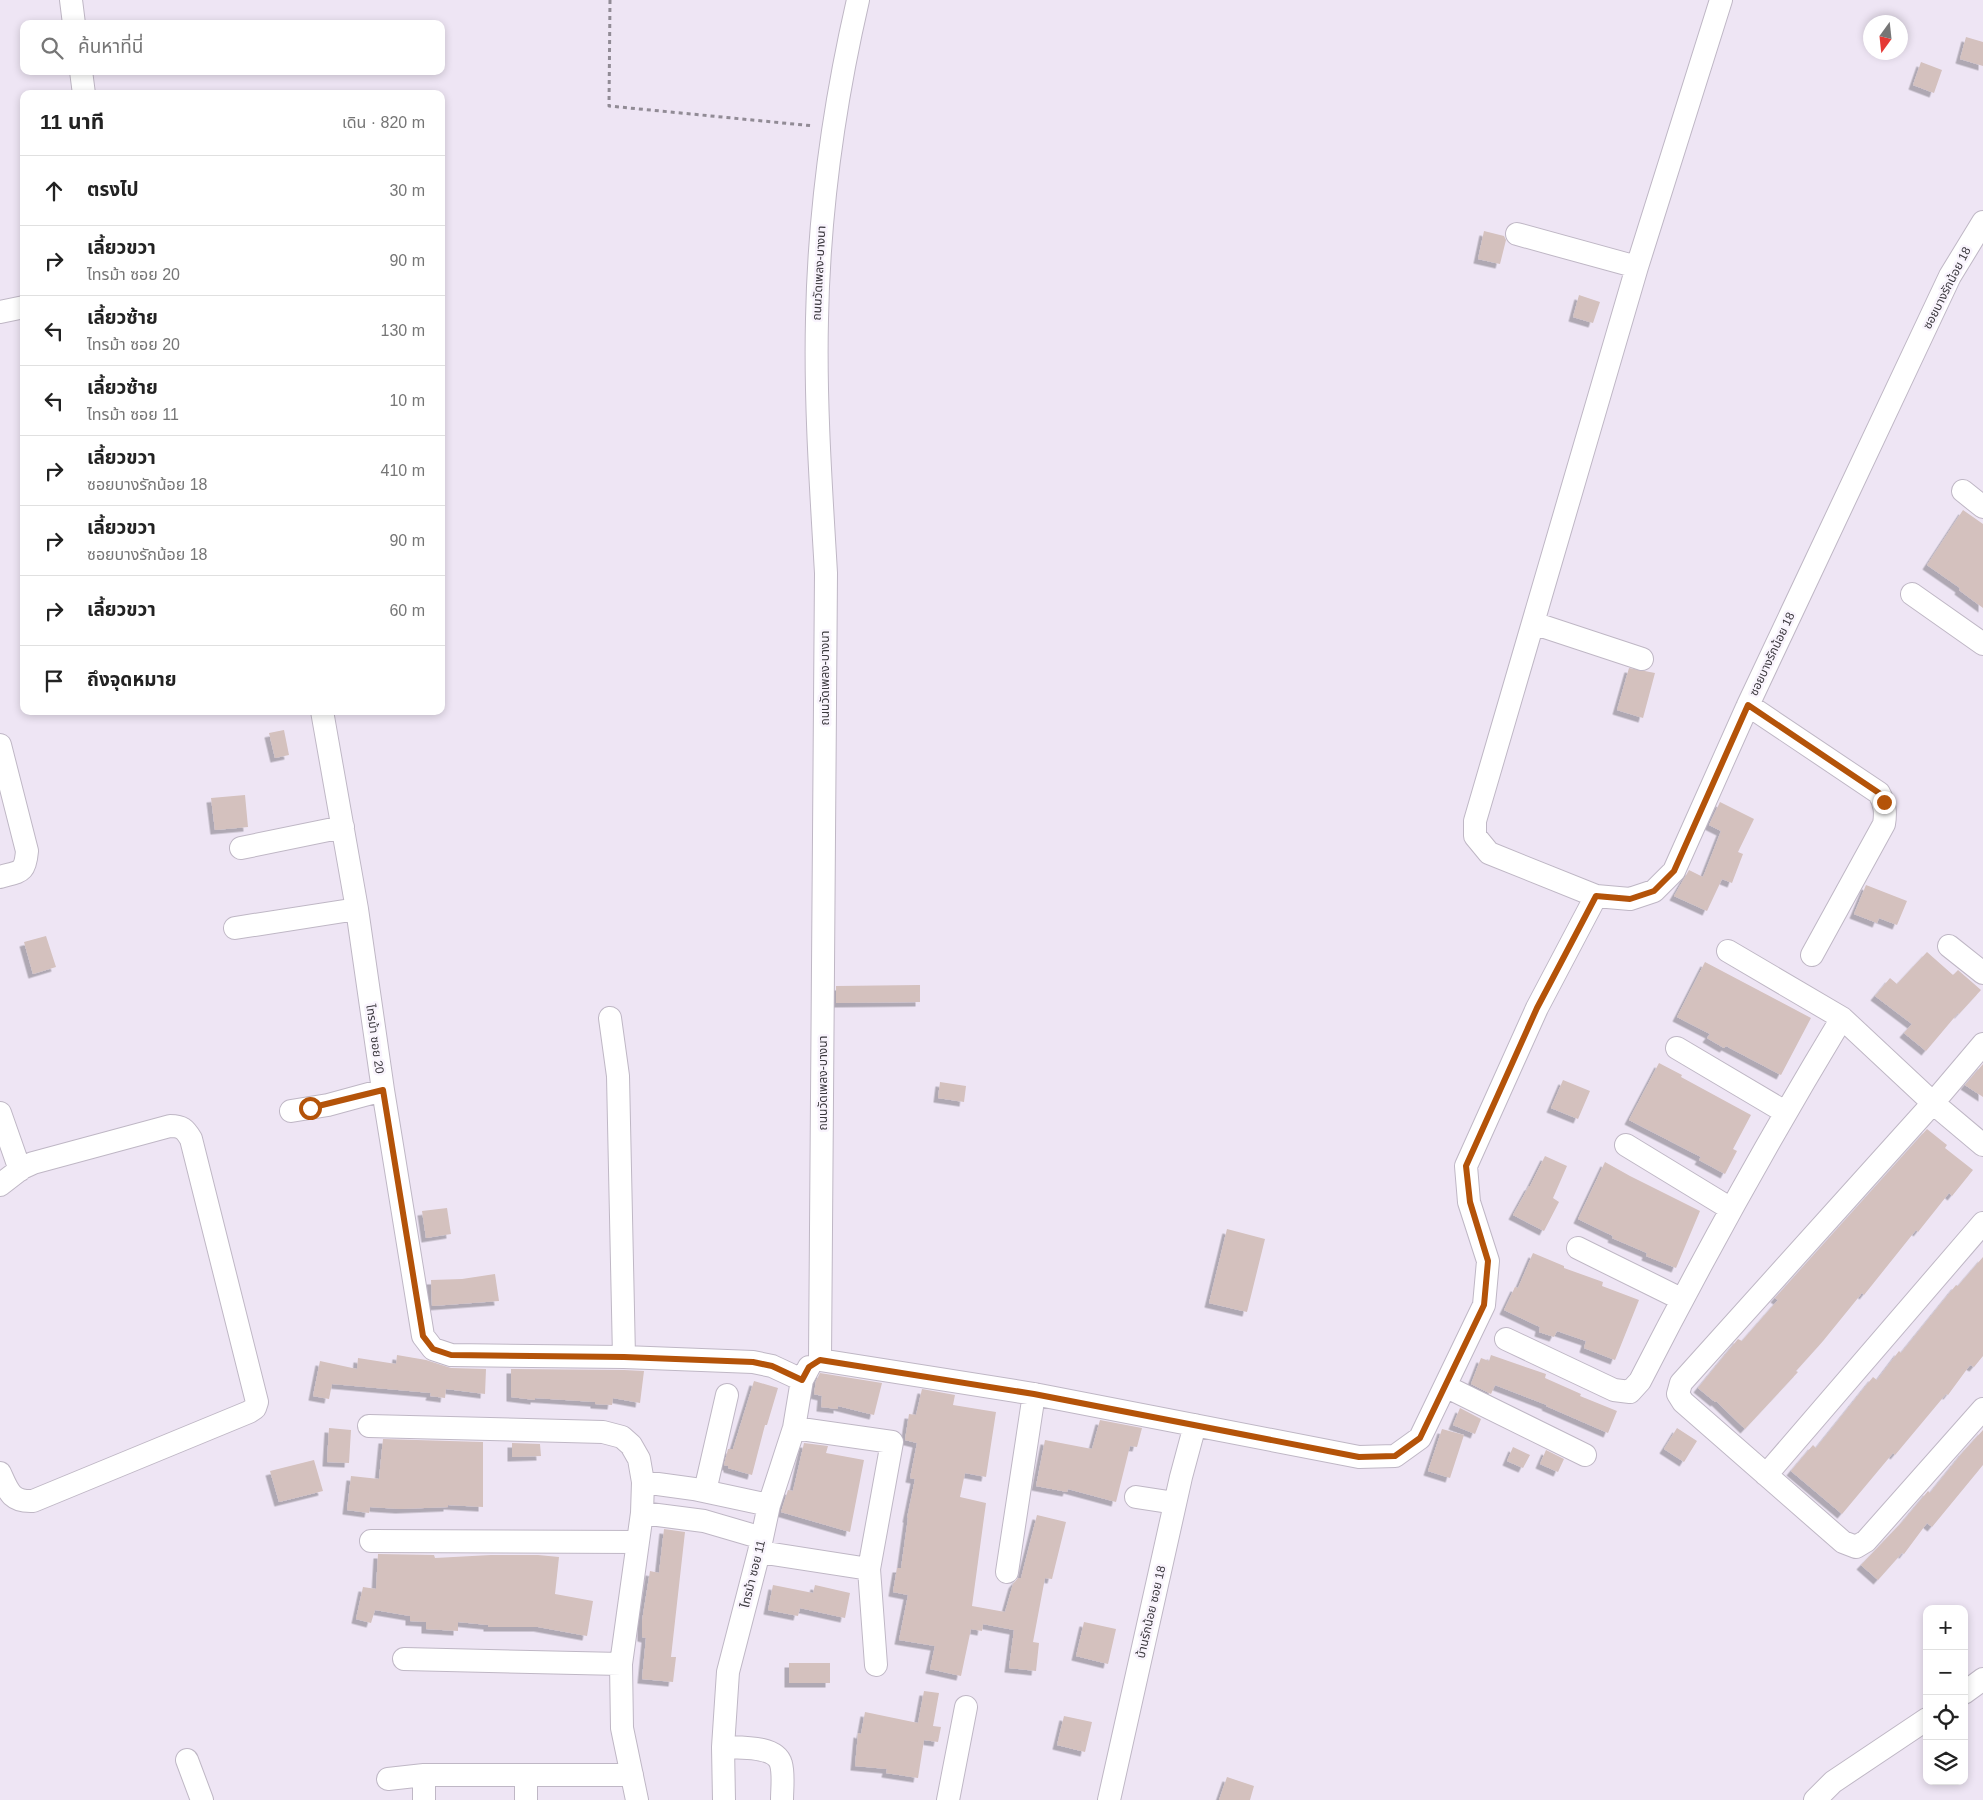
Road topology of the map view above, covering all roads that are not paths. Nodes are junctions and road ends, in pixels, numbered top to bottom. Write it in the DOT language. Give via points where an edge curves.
graph roads {
  1 [pos="71,0"];
  2 [pos="858,0"];
  3 [pos="1721,0"];
  4 [pos="74,20"];
  5 [pos="82,75"];
  6 [pos="83,90"];
  7 [pos="1983,222"];
  8 [pos="1518,234"];
  9 [pos="1636,267"];
  10 [pos="20,308"];
  11 [pos="0,312"];
  12 [pos="1963,491"];
  13 [pos="1983,506"];
  14 [pos="1912,594"];
  15 [pos="1533,622"];
  16 [pos="1983,644"];
  17 [pos="1642,659"];
  18 [pos="1748,705"];
  19 [pos="323,715"];
  20 [pos="0,745"];
  21 [pos="343,827"];
  22 [pos="241,848"];
  23 [pos="0,877"];
  24 [pos="1596,896"];
  25 [pos="357,909"];
  26 [pos="235,928"];
  27 [pos="1949,946"];
  28 [pos="1728,951"];
  29 [pos="1812,955"];
  30 [pos="1983,973"];
  31 [pos="610,1018"];
  32 [pos="1842,1018"];
  33 [pos="1983,1044"];
  34 [pos="1677,1048"];
  35 [pos="383,1090"];
  36 [pos="1933,1102"];
  37 [pos="291,1111"];
  38 [pos="1785,1112"];
  39 [pos="0,1113"];
  40 [pos="1626,1145"];
  41 [pos="1983,1145"];
  42 [pos="20,1170"];
  43 [pos="0,1185"];
  44 [pos="1731,1209"];
  45 [pos="1983,1223"];
  46 [pos="1578,1248"];
  47 [pos="1681,1300"];
  48 [pos="1506,1339"];
  49 [pos="624,1357"];
  50 [pos="820,1360"];
  51 [pos="802,1380"];
  52 [pos="1445,1386"];
  53 [pos="727,1394"];
  54 [pos="1034,1394"];
  55 [pos="1983,1409"];
  56 [pos="1195,1425"];
  57 [pos="369,1426"];
  58 [pos="794,1428"];
  59 [pos="1585,1455"];
  60 [pos="0,1473"];
  61 [pos="1766,1474"];
  62 [pos="643,1482"];
  63 [pos="705,1491"];
  64 [pos="1136,1497"];
  65 [pos="1175,1504"];
  66 [pos="769,1505"];
  67 [pos="642,1513"];
  68 [pos="371,1541"];
  69 [pos="638,1542"];
  70 [pos="760,1545"];
  71 [pos="869,1569"];
  72 [pos="1007,1572"];
  73 [pos="404,1659"];
  74 [pos="621,1664"];
  75 [pos="876,1665"];
  76 [pos="966,1707"];
  77 [pos="1923,1721"];
  78 [pos="723,1747"];
  79 [pos="187,1760"];
  80 [pos="424,1775"];
  81 [pos="632,1775"];
  82 [pos="526,1776"];
  83 [pos="388,1779"];
  84 [pos="202,1800"];
  85 [pos="424,1800"];
  86 [pos="526,1800"];
  87 [pos="637,1800"];
  88 [pos="724,1800"];
  89 [pos="782,1800"];
  90 [pos="948,1800"];
  91 [pos="1109,1800"];
  92 [pos="1815,1800"];
  1 -- 4 [label="street"];
  2 -- 50 [label="street, ถนนวัดเพลง-บางนา" via="843,66 823,201 816,319 826,573"];
  3 -- 9 [label="street, ซอยบางรักน้อย 18"];
  5 -- 6 [label="street"];
  7 -- 18 [label="street, ซอยบางรักน้อย 18" via="1950,276"];
  8 -- 9 [label="street"];
  9 -- 15 [label="street, ซอยบางรักน้อย 18"];
  10 -- 11 [label="street"];
  12 -- 13 [label="street"];
  14 -- 16 [label="street"];
  15 -- 17 [label="street"];
  15 -- 24 [label="street, ซอยบางรักน้อย 18" via="1475,821 1475,836 1489,853"];
  18 -- 24 [label="street, ซอยบางรักน้อย 18" via="1674,871 1654,891 1630,899"];
  18 -- 29 [label="street" via="1879,793 1884,802 1884,824"];
  19 -- 21 [label="street, ไทรม้า ซอย 20"];
  20 -- 23 [label="street" via="27,851 26,864 20,871"];
  21 -- 22 [label="street"];
  21 -- 25 [label="street, ไทรม้า ซอย 20"];
  24 -- 52 [label="street" via="1537,1008 1466,1166 1470,1202 1488,1261 1485,1296 1484,1305"];
  25 -- 26 [label="street"];
  25 -- 35 [label="street, ไทรม้า ซอย 20"];
  27 -- 30 [label="street"];
  28 -- 32 [label="street"];
  31 -- 49 [label="street" via="618,1076"];
  32 -- 36 [label="street"];
  32 -- 38 [label="street"];
  33 -- 36 [label="street"];
  34 -- 38 [label="street"];
  35 -- 37 [label="street"];
  35 -- 49 [label="street, ไทรม้า ซอย 20" via="423,1336 433,1349 451,1355"];
  36 -- 41 [label="street"];
  36 -- 61 [label="street" via="1681,1383 1678,1394 1683,1402"];
  38 -- 44 [label="street"];
  39 -- 42 [label="street"];
  40 -- 44 [label="street"];
  42 -- 43 [label="street"];
  42 -- 60 [label="street" via="33,1163 170,1126 186,1129 257,1402 255,1408 248,1412 33,1501 18,1500 9,1494"];
  44 -- 47 [label="street"];
  45 -- 61 [label="street"];
  46 -- 47 [label="street"];
  47 -- 48 [label="street" via="1640,1381 1630,1392 1614,1390"];
  49 -- 51 [label="street, ไทรม้า ซอย 20" via="753,1362 772,1366"];
  50 -- 51 [label="street" via="809,1367"];
  50 -- 54 [label="street"];
  51 -- 58 [label="street, ไทรม้า ซอย 11"];
  52 -- 56 [label="street" via="1420,1438 1395,1456 1359,1457"];
  52 -- 59 [label="street"];
  53 -- 63 [label="street"];
  54 -- 56 [label="street"];
  54 -- 72 [label="street"];
  55 -- 61 [label="street" via="1866,1541 1856,1547 1843,1542"];
  56 -- 65 [label="street, บ้านรักน้อย ซอย 18"];
  57 -- 62 [label="street" via="603,1432 622,1437 631,1445 639,1459"];
  58 -- 66 [label="street, ไทรม้า ซอย 11"];
  58 -- 71 [label="street" via="892,1442"];
  62 -- 63 [label="street"];
  62 -- 67 [label="street"];
  63 -- 66 [label="street"];
  64 -- 65 [label="street"];
  65 -- 91 [label="street, บ้านรักน้อย ซอย 18"];
  66 -- 70 [label="street, ไทรม้า ซอย 11"];
  67 -- 69 [label="street"];
  67 -- 70 [label="street" via="704,1521"];
  68 -- 69 [label="street"];
  69 -- 74 [label="street"];
  70 -- 71 [label="street"];
  70 -- 78 [label="street, ไทรม้า ซอย 11" via="728,1672"];
  71 -- 75 [label="street"];
  73 -- 74 [label="street"];
  74 -- 81 [label="street" via="622,1728"];
  76 -- 90 [label="street"];
  77 -- 92 [label="street" via="1833,1782"];
  78 -- 88 [label="street, ไทรม้า ซอย 11"];
  78 -- 89 [label="street" via="763,1749 776,1756 781,1763"];
  79 -- 84 [label="street"];
  80 -- 82 [label="street"];
  80 -- 83 [label="street"];
  80 -- 85 [label="street"];
  81 -- 82 [label="street"];
  81 -- 87 [label="street"];
  82 -- 86 [label="street"];
}
